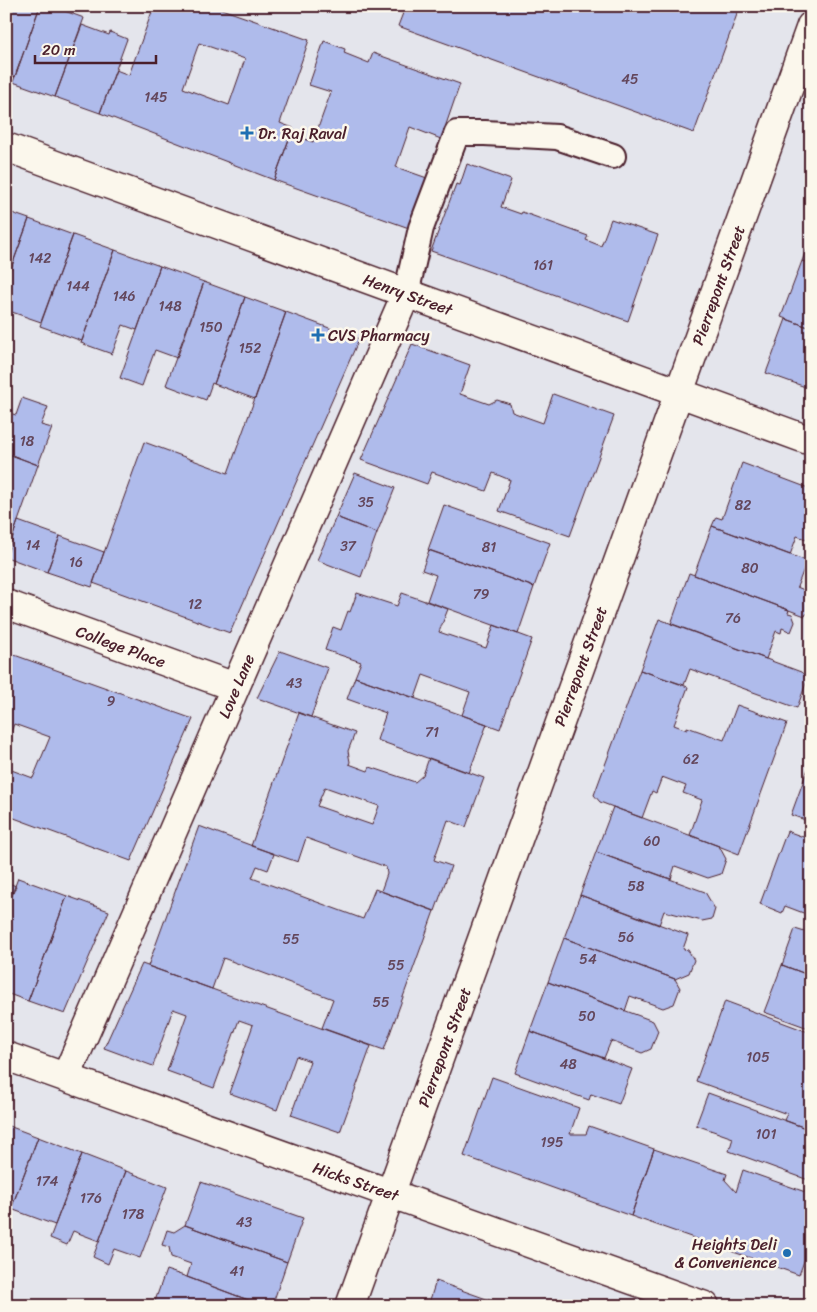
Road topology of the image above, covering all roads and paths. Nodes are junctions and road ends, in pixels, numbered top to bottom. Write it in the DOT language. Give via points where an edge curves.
graph roads {
  1 [pos="811,26"];
  2 [pos="6,147"];
  3 [pos="613,156"];
  4 [pos="406,294"];
  5 [pos="679,392"];
  6 [pos="811,441"];
  7 [pos="6,604"];
  8 [pos="235,688"];
  9 [pos="6,1056"];
  10 [pos="66,1077"];
  11 [pos="391,1194"];
  12 [pos="350,1306"];
  13 [pos="705,1306"];
  1 -- 5 [label="street, Pierrepont Street"];
  2 -- 4 [label="street, Henry Street"];
  3 -- 4 [label="lane" via="557,137 457,134 421,228"];
  4 -- 5 [label="street, Henry Street"];
  4 -- 8 [label="street, Love Lane"];
  5 -- 6 [label="street, Henry Street"];
  5 -- 11 [label="street, Pierrepont Street"];
  7 -- 8 [label="street, College Place"];
  8 -- 10 [label="street, Love Lane"];
  9 -- 10 [label="street, Hicks Street"];
  10 -- 11 [label="street, Hicks Street"];
  11 -- 12 [label="street, Pierrepont Street"];
  11 -- 13 [label="street, Hicks Street"];
}
